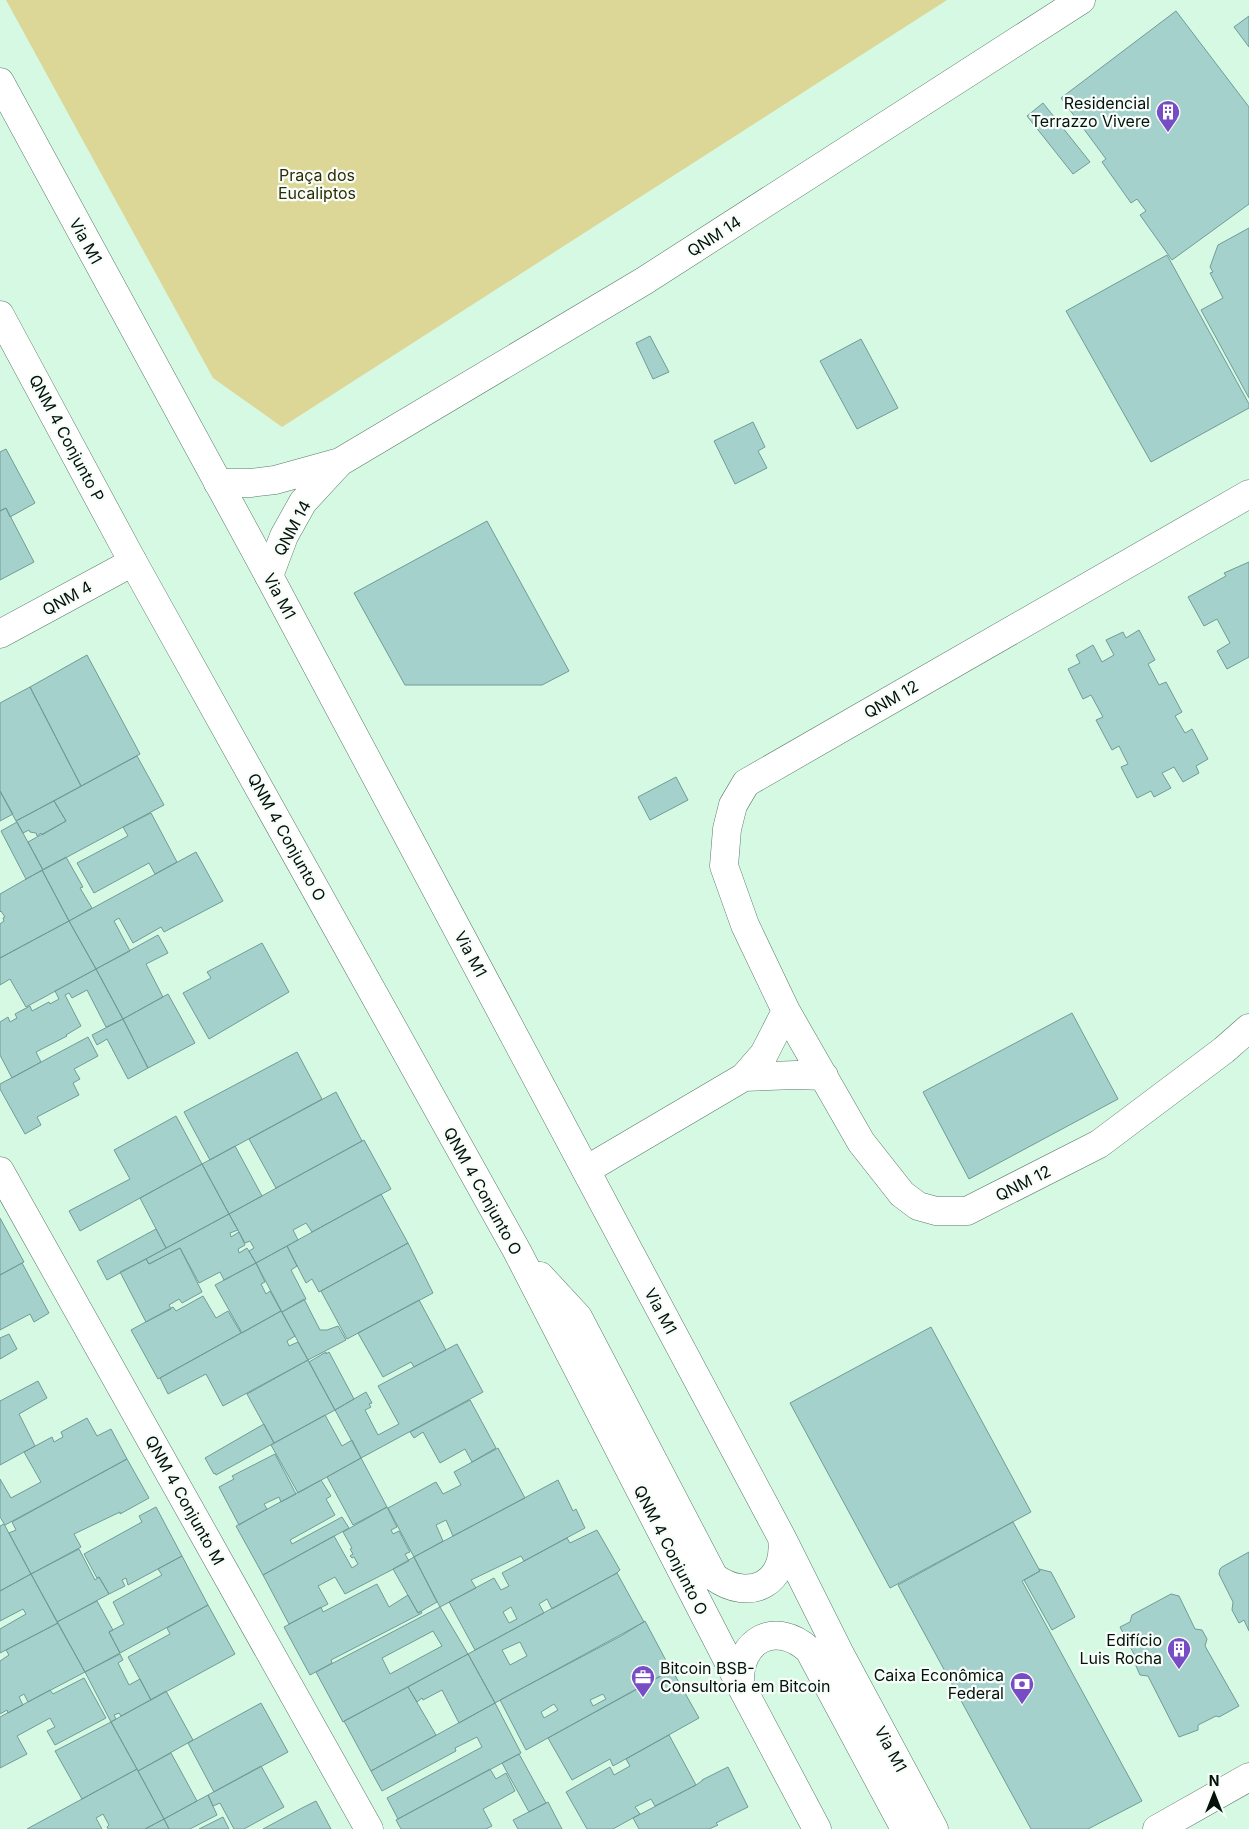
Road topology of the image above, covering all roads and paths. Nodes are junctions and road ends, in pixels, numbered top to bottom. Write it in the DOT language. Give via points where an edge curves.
graph roads {
  1 [pos="1081,0"];
  2 [pos="0,82"];
  3 [pos="0,315"];
  4 [pos="340,462"];
  5 [pos="218,483"];
  6 [pos="1249,494"];
  7 [pos="133,562"];
  8 [pos="269,576"];
  9 [pos="0,634"];
  10 [pos="786,1010"];
  11 [pos="1249,1028"];
  12 [pos="824,1076"];
  13 [pos="744,1077"];
  14 [pos="586,1170"];
  15 [pos="0,1171"];
  16 [pos="517,1251"];
  17 [pos="782,1538"];
  18 [pos="740,1684"];
  19 [pos="1249,1777"];
  20 [pos="370,1829"];
  21 [pos="817,1829"];
  22 [pos="905,1829"];
  23 [pos="934,1829"];
  24 [pos="1157,1829"];
  1 -- 4 [label="main road, QNM 14" via="644,281"];
  2 -- 5 [label="main road, Via M1"];
  3 -- 7 [label="main road, QNM 4 Conjunto P"];
  4 -- 5 [label="main road, QNM 14" via="275,480"];
  4 -- 8 [label="main road, QNM 14" via="303,502 284,536"];
  5 -- 8 [label="main road, Via M1"];
  6 -- 10 [label="main road, QNM 12" via="746,783 733,805 724,866 745,925"];
  7 -- 9 [label="main road, QNM 4"];
  7 -- 16 [label="main road, QNM 4 Conjunto O"];
  8 -- 14 [label="main road, Via M1"];
  10 -- 12 [label="main road, QNM 12"];
  10 -- 13 [label="main road" via="764,1054"];
  11 -- 12 [label="main road, QNM 12" via="1099,1144 968,1211 936,1211 918,1206 902,1194 861,1142"];
  12 -- 13 [label="main road"];
  13 -- 14 [label="main road"];
  14 -- 17 [label="main road, Via M1"];
  15 -- 20 [label="main road, QNM 4 Conjunto M"];
  16 -- 17 [label="main road" via="578,1317 714,1576 738,1589 752,1589 764,1584 782,1564"];
  16 -- 18 [label="main road, QNM 4 Conjunto O"];
  17 -- 23 [label="main road, Via M1"];
  18 -- 21 [label="main road, QNM 4 Conjunto O"];
  18 -- 22 [label="main road" via="742,1658 759,1640 786,1636 799,1641 809,1650"];
  19 -- 24 [label="main road"];
}
